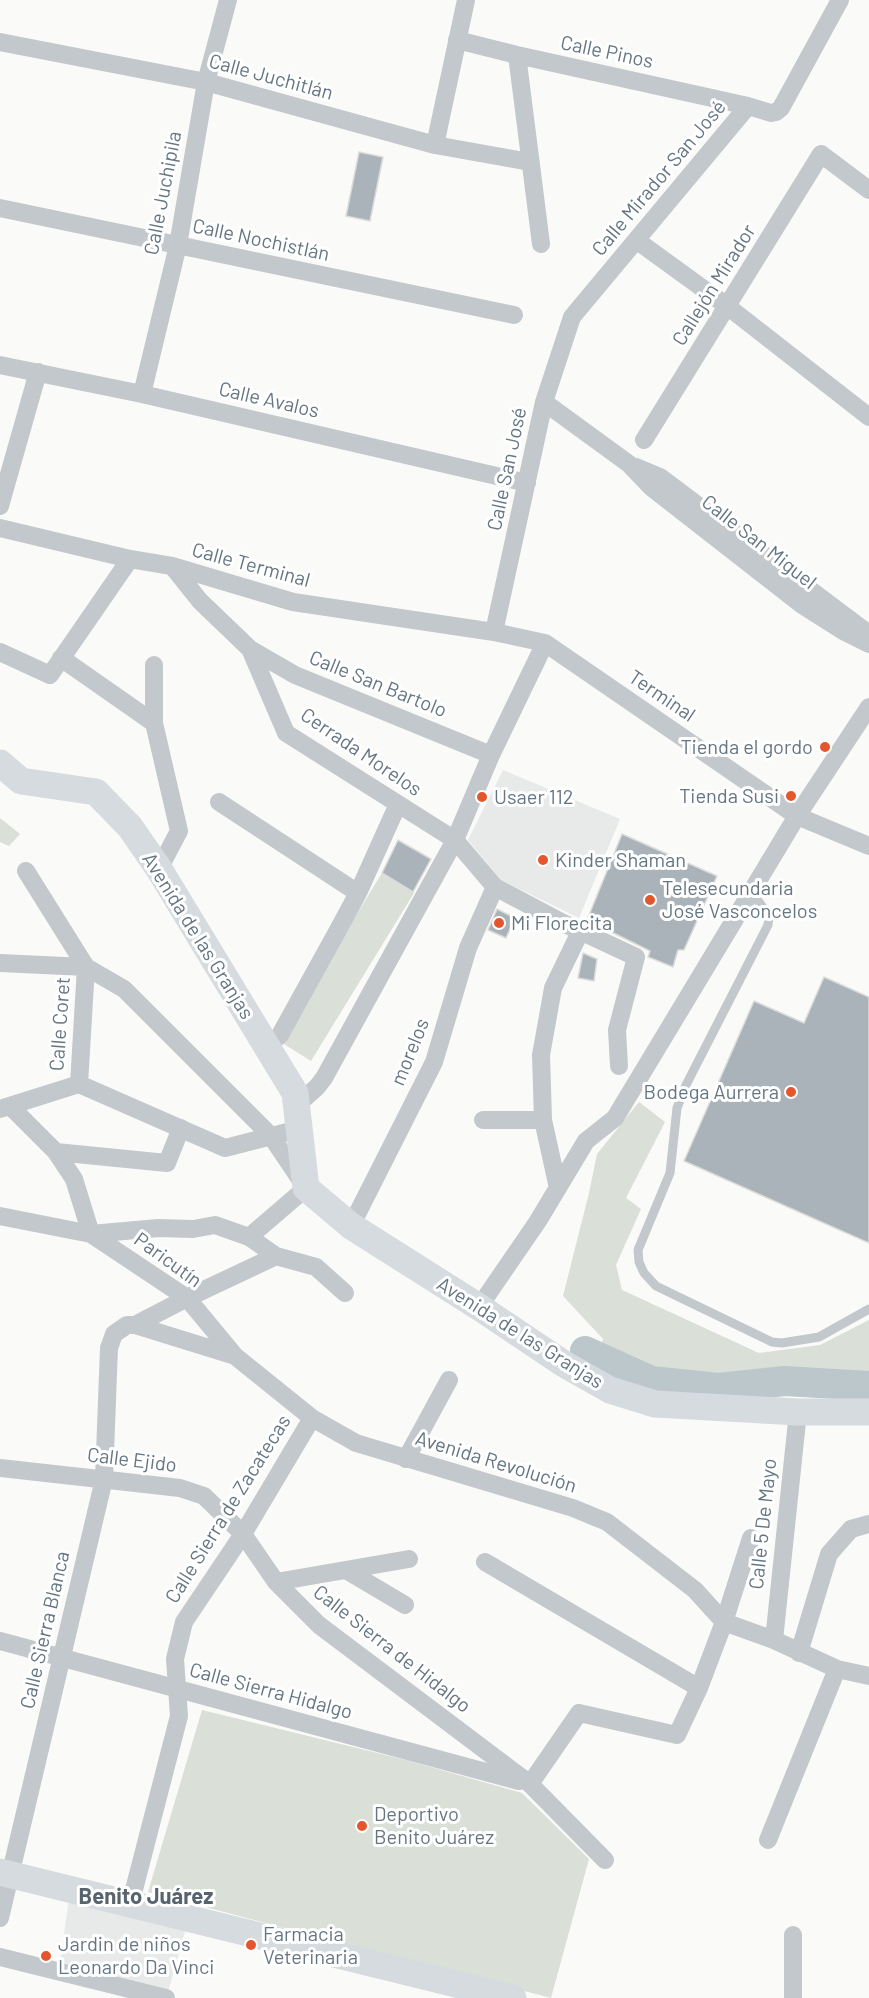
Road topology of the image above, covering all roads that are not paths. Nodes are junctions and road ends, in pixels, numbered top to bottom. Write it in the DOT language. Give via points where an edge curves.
graph roads {
  1 [pos="228,0"];
  2 [pos="466,0"];
  3 [pos="840,0"];
  4 [pos="457,40"];
  5 [pos="0,42"];
  6 [pos="517,56"];
  7 [pos="206,82"];
  8 [pos="748,106"];
  9 [pos="435,145"];
  10 [pos="530,162"];
  11 [pos="869,190"];
  12 [pos="0,208"];
  13 [pos="636,240"];
  14 [pos="541,244"];
  15 [pos="178,245"];
  16 [pos="727,306"];
  17 [pos="514,315"];
  18 [pos="572,317"];
  19 [pos="0,365"];
  20 [pos="38,372"];
  21 [pos="142,394"];
  22 [pos="544,402"];
  23 [pos="869,417"];
  24 [pos="644,440"];
  25 [pos="629,464"];
  26 [pos="527,483"];
  27 [pos="0,506"];
  28 [pos="0,528"];
  29 [pos="130,559"];
  30 [pos="172,566"];
  31 [pos="494,632"];
  32 [pos="869,634"];
  33 [pos="544,643"];
  34 [pos="869,644"];
  35 [pos="250,649"];
  36 [pos="0,652"];
  37 [pos="61,658"];
  38 [pos="154,666"];
  39 [pos="869,707"];
  40 [pos="154,723"];
  41 [pos="492,755"];
  42 [pos="0,763"];
  43 [pos="219,802"];
  44 [pos="398,804"];
  45 [pos="797,816"];
  46 [pos="455,840"];
  47 [pos="869,846"];
  48 [pos="159,870"];
  49 [pos="26,871"];
  50 [pos="495,887"];
  51 [pos="752,892"];
  52 [pos="358,893"];
  53 [pos="582,930"];
  54 [pos="0,963"];
  55 [pos="86,967"];
  56 [pos="267,1047"];
  57 [pos="619,1066"];
  58 [pos="79,1084"];
  59 [pos="5,1108"];
  60 [pos="298,1117"];
  61 [pos="483,1120"];
  62 [pos="543,1120"];
  63 [pos="181,1128"];
  64 [pos="271,1136"];
  65 [pos="56,1152"];
  66 [pos="306,1188"];
  67 [pos="558,1188"];
  68 [pos="0,1216"];
  69 [pos="351,1226"];
  70 [pos="91,1234"];
  71 [pos="249,1238"];
  72 [pos="276,1256"];
  73 [pos="345,1293"];
  74 [pos="187,1298"];
  75 [pos="479,1307"];
  76 [pos="869,1310"];
  77 [pos="135,1325"];
  78 [pos="235,1356"];
  79 [pos="449,1380"];
  80 [pos="798,1412"];
  81 [pos="869,1412"];
  82 [pos="312,1418"];
  83 [pos="406,1459"];
  84 [pos="0,1468"];
  85 [pos="104,1479"];
  86 [pos="869,1524"];
  87 [pos="243,1534"];
  88 [pos="751,1538"];
  89 [pos="409,1559"];
  90 [pos="485,1562"];
  91 [pos="346,1570"];
  92 [pos="276,1582"];
  93 [pos="405,1605"];
  94 [pos="724,1623"];
  95 [pos="774,1640"];
  96 [pos="0,1641"];
  97 [pos="799,1653"];
  98 [pos="62,1658"];
  99 [pos="837,1669"];
  100 [pos="869,1676"];
  101 [pos="176,1688"];
  102 [pos="699,1688"];
  103 [pos="530,1784"];
  104 [pos="768,1840"];
  105 [pos="605,1860"];
  106 [pos="5,1874"];
  107 [pos="130,1905"];
  108 [pos="0,1918"];
  109 [pos="793,1935"];
  110 [pos="0,1957"];
  111 [pos="166,1998"];
  112 [pos="513,1998"];
  113 [pos="793,1998"];
  1 -- 7 [label="street, Calle Juchipila"];
  2 -- 4 [label="street"];
  3 -- 8 [label="street, Calle Mirador San José" via="781,108 771,113"];
  4 -- 6 [label="street, Calle Pinos"];
  4 -- 9 [label="street"];
  5 -- 7 [label="street, Calle Juchitlán"];
  6 -- 8 [label="street, Calle Pinos"];
  6 -- 10 [label="street"];
  7 -- 9 [label="street, Calle Juchitlán"];
  7 -- 15 [label="street, Calle Juchipila"];
  8 -- 13 [label="street, Calle Mirador San José"];
  9 -- 10 [label="street, Calle Juchitlán"];
  10 -- 14 [label="street"];
  11 -- 16 [label="street, Callejón Mirador" via="821,153"];
  12 -- 15 [label="street, Calle Nochistlán"];
  13 -- 16 [label="street"];
  13 -- 18 [label="street, Calle Mirador San José"];
  15 -- 17 [label="street, Calle Nochistlán"];
  15 -- 21 [label="street, Calle Juchipila"];
  16 -- 23 [label="street"];
  16 -- 24 [label="street, Callejón Mirador"];
  18 -- 22 [label="street, Calle San José"];
  19 -- 20 [label="street, Calle Avalos"];
  20 -- 21 [label="street, Calle Avalos"];
  20 -- 27 [label="street"];
  21 -- 26 [label="street, Calle Avalos"];
  22 -- 25 [label="street, Calle San Miguel"];
  22 -- 26 [label="street, Calle San José"];
  25 -- 32 [label="street, Calle San Miguel" via="660,477"];
  25 -- 34 [label="street, Calle San Miguel" via="652,488 802,605"];
  26 -- 31 [label="street, Calle San José"];
  28 -- 29 [label="street, Calle Terminal"];
  29 -- 30 [label="street, Calle Terminal"];
  29 -- 37 [label="street"];
  30 -- 31 [label="street, Calle Terminal" via="293,602"];
  30 -- 35 [label="street" via="200,601"];
  31 -- 33 [label="street, Terminal"];
  33 -- 41 [label="street"];
  33 -- 45 [label="street, Terminal"];
  35 -- 41 [label="street, Calle San Bartolo" via="295,675"];
  35 -- 44 [label="street, Cerrada Morelos" via="286,733"];
  36 -- 37 [label="street" via="50,675"];
  37 -- 40 [label="street"];
  38 -- 40 [label="street"];
  39 -- 45 [label="street"];
  40 -- 48 [label="street" via="179,831"];
  41 -- 46 [label="street"];
  42 -- 48 [label="street, Avenida de las Granjas" via="21,781 96,792 130,827"];
  43 -- 52 [label="street"];
  44 -- 46 [label="street, Cerrada Morelos"];
  44 -- 52 [label="street"];
  45 -- 47 [label="street, Terminal"];
  45 -- 51 [label="street"];
  46 -- 50 [label="street, Cerrada Morelos"];
  46 -- 60 [label="street" via="324,1078"];
  48 -- 56 [label="street, Avenida de las Granjas"];
  49 -- 55 [label="street"];
  50 -- 53 [label="street"];
  50 -- 69 [label="street, morelos" via="468,948 434,1062"];
  51 -- 67 [label="street" via="615,1118 586,1141"];
  51 -- 76 [label="lane" via="768,916 768,925 677,1108 670,1173 638,1250 639,1262 656,1286 772,1342 819,1337"];
  52 -- 56 [label="street" via="280,1035"];
  53 -- 57 [label="street" via="636,957 617,1030"];
  53 -- 62 [label="street" via="553,988 541,1055"];
  54 -- 55 [label="street"];
  55 -- 58 [label="street, Calle Coret"];
  55 -- 64 [label="street, Avenida de las Granjas" via="124,989"];
  56 -- 60 [label="street, Avenida de las Granjas" via="295,1093"];
  58 -- 59 [label="street"];
  58 -- 63 [label="street"];
  59 -- 65 [label="street"];
  60 -- 64 [label="street"];
  60 -- 66 [label="street, Avenida de las Granjas"];
  61 -- 62 [label="street"];
  62 -- 67 [label="street"];
  63 -- 64 [label="street" via="225,1148"];
  63 -- 65 [label="street" via="167,1163"];
  64 -- 66 [label="street, Avenida de las Granjas"];
  65 -- 70 [label="street" via="74,1179"];
  66 -- 69 [label="street, Avenida de las Granjas"];
  66 -- 71 [label="street"];
  67 -- 75 [label="street"];
  68 -- 70 [label="street"];
  69 -- 75 [label="street, Avenida de las Granjas"];
  70 -- 71 [label="street" via="215,1225"];
  70 -- 74 [label="street, Paricutín"];
  71 -- 72 [label="street"];
  72 -- 73 [label="street" via="316,1267"];
  72 -- 74 [label="street"];
  74 -- 77 [label="street"];
  74 -- 78 [label="street, Paricutín"];
  75 -- 80 [label="street, Avenida de las Granjas" via="610,1390 655,1404"];
  77 -- 78 [label="street, Avenida Revolución"];
  77 -- 85 [label="street, Calle Sierra Blanca" via="127,1325 114,1334 109,1348"];
  78 -- 82 [label="street, Avenida Revolución"];
  79 -- 83 [label="street"];
  80 -- 81 [label="street, Avenida de las Granjas"];
  80 -- 95 [label="street, Calle 5 De Mayo"];
  82 -- 83 [label="street, Avenida Revolución" via="356,1443"];
  82 -- 87 [label="street, Calle Sierra de Zacatecas"];
  83 -- 94 [label="street, Avenida Revolución" via="608,1522 695,1590"];
  84 -- 85 [label="street, Calle Ejido"];
  85 -- 87 [label="street, Calle Ejido" via="180,1488 204,1496"];
  85 -- 98 [label="street, Calle Sierra Blanca"];
  86 -- 97 [label="street" via="851,1529 830,1554"];
  87 -- 92 [label="street, Calle Sierra de Hidalgo"];
  87 -- 101 [label="street, Calle Sierra de Zacatecas" via="184,1622 175,1659"];
  88 -- 94 [label="street"];
  89 -- 91 [label="street"];
  90 -- 102 [label="street"];
  91 -- 92 [label="street"];
  91 -- 93 [label="street"];
  92 -- 103 [label="street, Calle Sierra de Hidalgo" via="318,1625"];
  94 -- 95 [label="street, Avenida Revolución"];
  94 -- 102 [label="street"];
  95 -- 97 [label="street, Avenida Revolución"];
  96 -- 98 [label="street, Calle Sierra Hidalgo"];
  97 -- 99 [label="street, Avenida Revolución"];
  98 -- 101 [label="street, Calle Sierra Hidalgo"];
  98 -- 106 [label="street, Calle Sierra Blanca"];
  99 -- 100 [label="street, Avenida Revolución"];
  99 -- 104 [label="street"];
  101 -- 103 [label="street, Calle Sierra Hidalgo"];
  101 -- 107 [label="street, Calle Sierra de Zacatecas" via="178,1716"];
  102 -- 103 [label="street" via="677,1735 579,1713"];
  103 -- 105 [label="street, Calle Sierra de Hidalgo"];
  106 -- 107 [label="street"];
  106 -- 108 [label="street, Calle Sierra Blanca"];
  107 -- 112 [label="street"];
  109 -- 113 [label="street"];
  110 -- 111 [label="street"];
}
